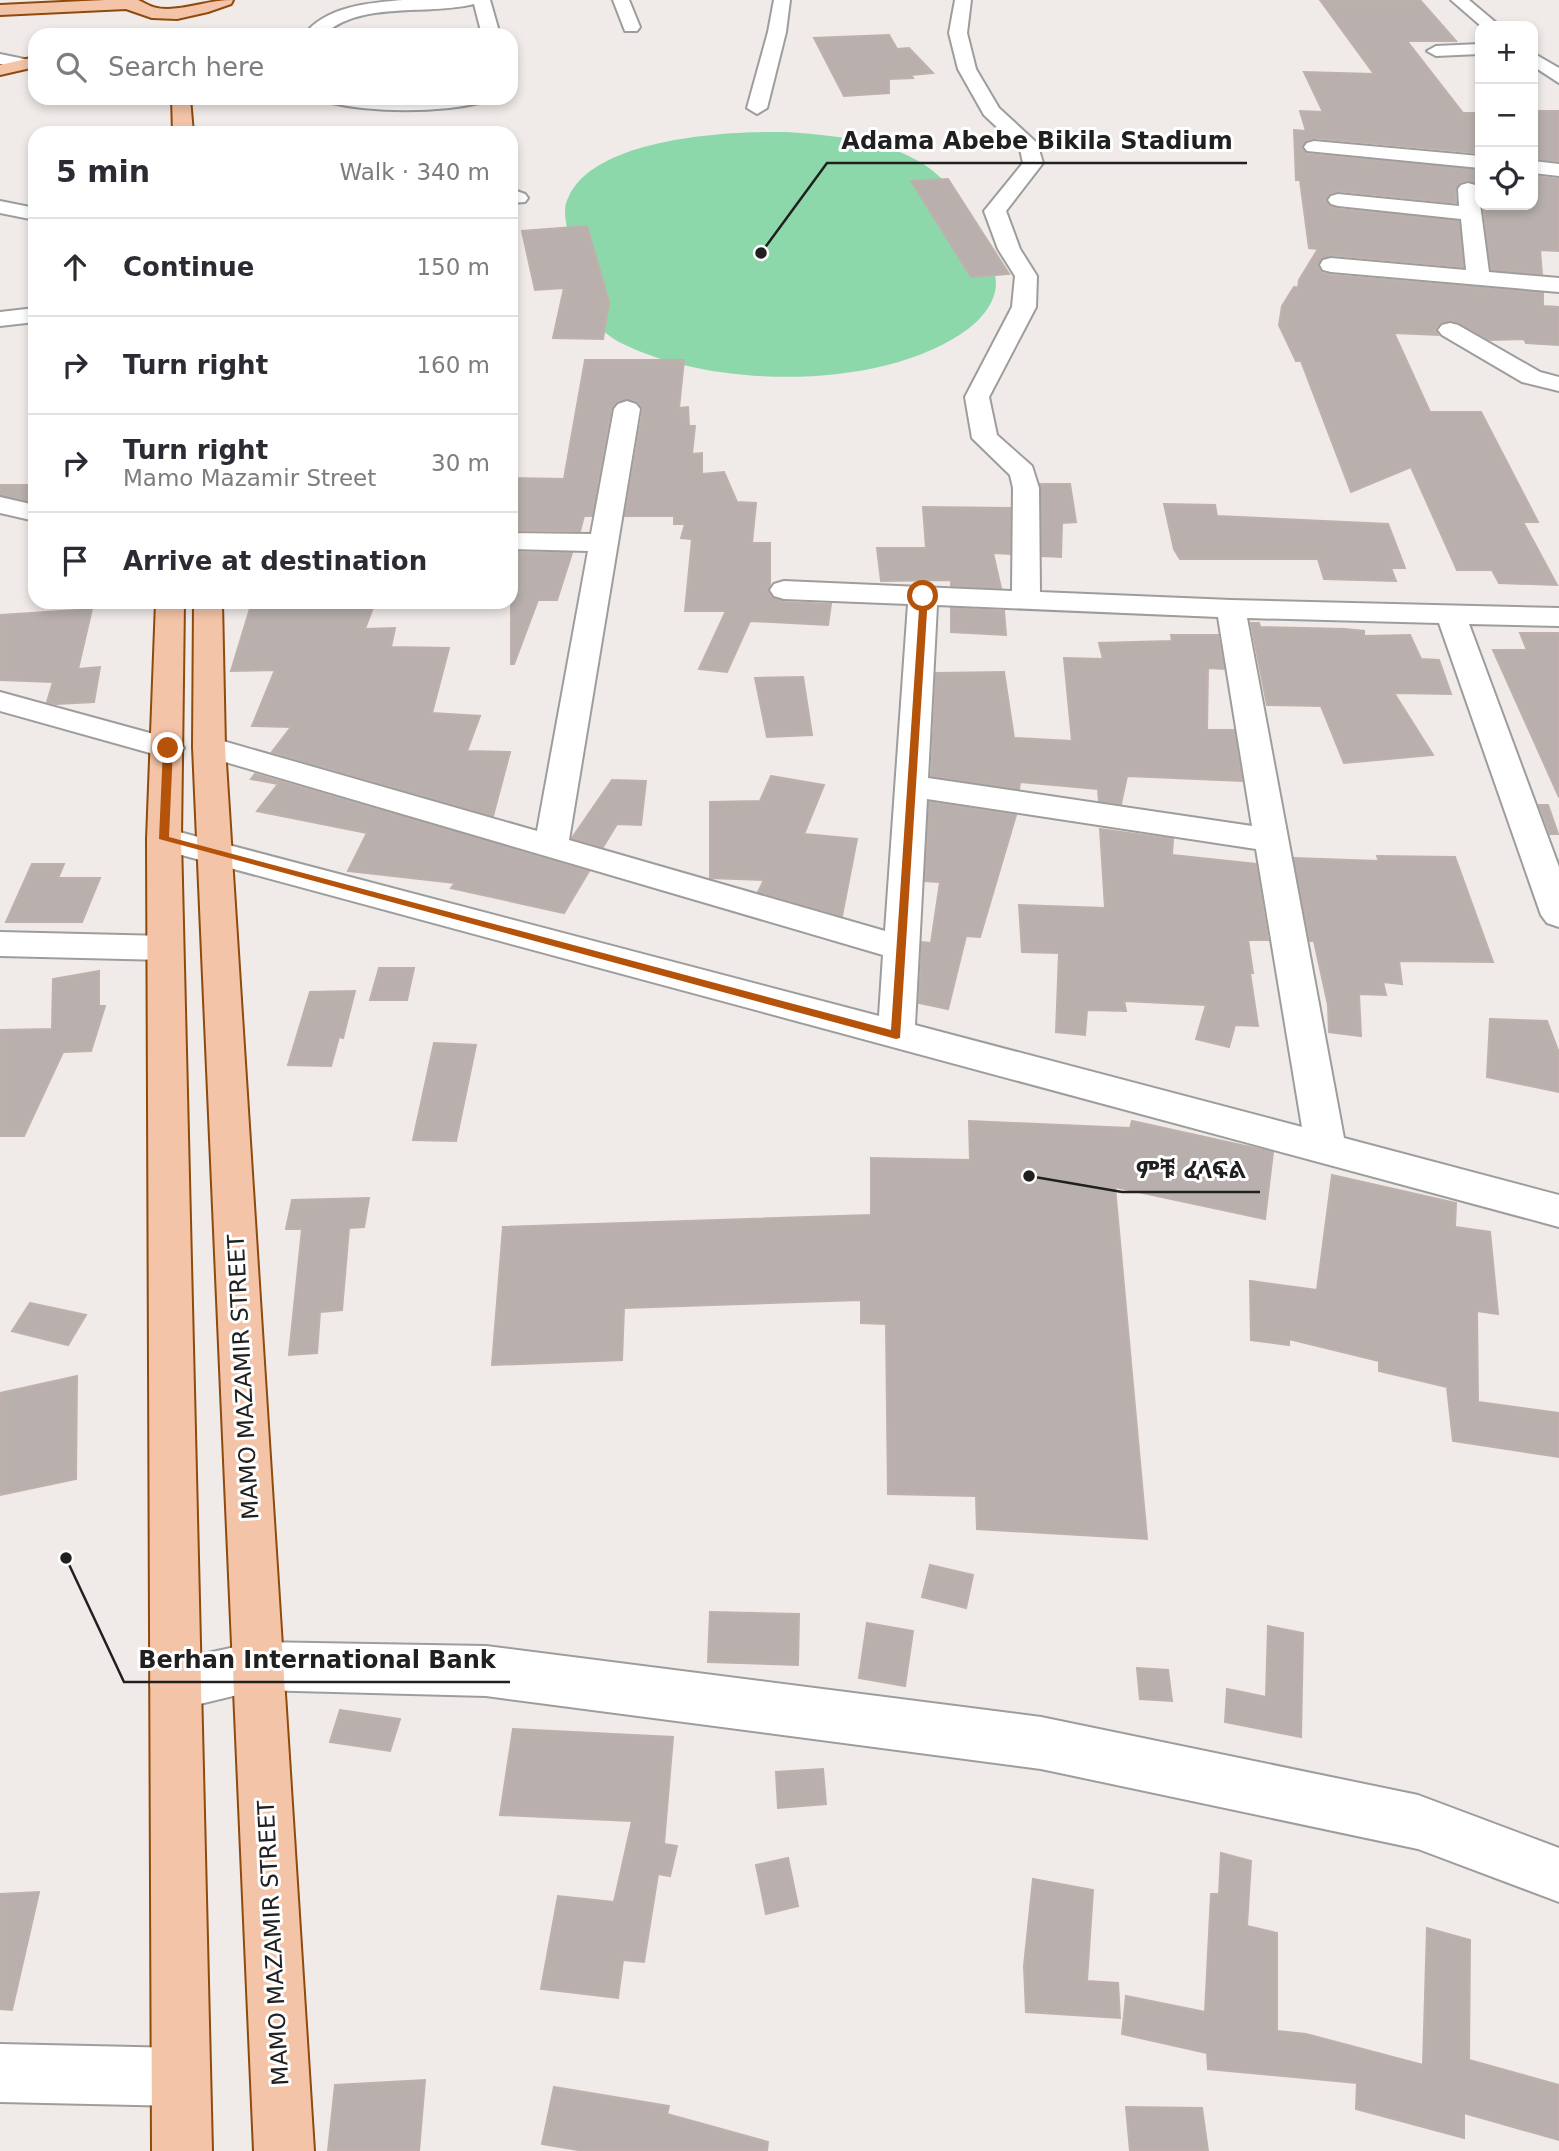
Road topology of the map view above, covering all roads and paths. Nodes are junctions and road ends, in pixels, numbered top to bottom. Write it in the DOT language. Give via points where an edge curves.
graph roads {
  1 [pos="30,0"];
  2 [pos="231,0"];
  3 [pos="468,0"];
  4 [pos="482,0"];
  5 [pos="621,0"];
  6 [pos="782,0"];
  7 [pos="963,0"];
  8 [pos="1459,0"];
  9 [pos="0,2"];
  10 [pos="130,2"];
  11 [pos="65,6"];
  12 [pos="0,10"];
  13 [pos="193,11"];
  14 [pos="154,13"];
  15 [pos="1485,21"];
  16 [pos="631,27"];
  17 [pos="162,28"];
  18 [pos="167,28"];
  19 [pos="172,28"];
  20 [pos="176,28"];
  21 [pos="320,28"];
  22 [pos="489,28"];
  23 [pos="1475,49"];
  24 [pos="1436,51"];
  25 [pos="1538,51"];
  26 [pos="0,59"];
  27 [pos="28,63"];
  28 [pos="28,63"];
  29 [pos="0,70"];
  30 [pos="1559,77"];
  31 [pos="181,105"];
  32 [pos="757,108"];
  33 [pos="183,126"];
  34 [pos="1314,147"];
  35 [pos="1473,161"];
  36 [pos="1538,168"];
  37 [pos="1559,170"];
  38 [pos="1338,200"];
  39 [pos="0,207"];
  40 [pos="28,213"];
  41 [pos="1471,214"];
  42 [pos="1331,265"];
  43 [pos="1478,278"];
  44 [pos="1559,285"];
  45 [pos="28,316"];
  46 [pos="0,319"];
  47 [pos="1450,330"];
  48 [pos="1559,384"];
  49 [pos="628,409"];
  50 [pos="0,505"];
  51 [pos="28,511"];
  52 [pos="518,541"];
  53 [pos="604,543"];
  54 [pos="784,590"];
  55 [pos="923,596"];
  56 [pos="1026,600"];
  57 [pos="1231,608"];
  58 [pos="171,609"];
  59 [pos="207,609"];
  60 [pos="1450,613"];
  61 [pos="1559,617"];
  62 [pos="0,701"];
  63 [pos="189,747"];
  64 [pos="911,786"];
  65 [pos="164,839"];
  66 [pos="1272,840"];
  67 [pos="551,846"];
  68 [pos="215,854"];
  69 [pos="1559,915"];
  70 [pos="0,944"];
  71 [pos="165,948"];
  72 [pos="901,948"];
  73 [pos="896,1035"];
  74 [pos="1326,1149"];
  75 [pos="1559,1211"];
  76 [pos="258,1666"];
  77 [pos="175,1685"];
  78 [pos="1559,1875"];
  79 [pos="0,2073"];
  80 [pos="180,2077"];
  81 [pos="182,2151"];
  82 [pos="284,2151"];
  1 -- 9 [label="main road"];
  2 -- 13 [label="main road"];
  2 -- 20 [label="main road"];
  3 -- 21 [label="street" via="379,7 330,19"];
  4 -- 22 [label="street"];
  5 -- 16 [label="street"];
  6 -- 32 [label="street"];
  7 -- 56 [label="street" via="958,33 967,69 991,111 1030,147 1033,163 995,211 1009,249 1026,276 1024,307 977,397 985,438 1023,472"];
  8 -- 15 [label="street"];
  10 -- 11 [label="main road"];
  10 -- 14 [label="main road"];
  11 -- 12 [label="main road"];
  11 -- 17 [label="main road" via="120,11"];
  13 -- 14 [label="main road"];
  13 -- 19 [label="main road"];
  14 -- 18 [label="main road"];
  23 -- 24 [label="street"];
  25 -- 30 [label="street"];
  26 -- 27 [label="street"];
  28 -- 29 [label="main road"];
  31 -- 33 [label="main road"];
  34 -- 35 [label="street"];
  35 -- 41 [label="street"];
  36 -- 37 [label="street"];
  38 -- 41 [label="street"];
  39 -- 40 [label="street"];
  41 -- 43 [label="street"];
  42 -- 43 [label="street"];
  43 -- 44 [label="street"];
  45 -- 46 [label="street"];
  47 -- 48 [label="street" via="1531,377"];
  49 -- 53 [label="street"];
  50 -- 51 [label="street"];
  52 -- 53 [label="street"];
  53 -- 67 [label="street"];
  54 -- 55 [label="street"];
  55 -- 56 [label="street"];
  55 -- 64 [label="street"];
  56 -- 57 [label="street"];
  57 -- 60 [label="street"];
  57 -- 66 [label="street"];
  58 -- 63 [label="main road, MAMO MAZAMIR STREET"];
  59 -- 63 [label="main road, MAMO MAZAMIR STREET"];
  60 -- 61 [label="street"];
  60 -- 69 [label="street"];
  62 -- 63 [label="street"];
  63 -- 65 [label="main road, MAMO MAZAMIR STREET"];
  63 -- 67 [label="street"];
  63 -- 68 [label="main road, MAMO MAZAMIR STREET"];
  64 -- 66 [label="street"];
  64 -- 72 [label="street"];
  65 -- 68 [label="street"];
  65 -- 71 [label="main road, MAMO MAZAMIR STREET"];
  66 -- 74 [label="street"];
  67 -- 72 [label="street"];
  68 -- 73 [label="street"];
  68 -- 76 [label="main road, MAMO MAZAMIR STREET"];
  70 -- 71 [label="street"];
  71 -- 77 [label="main road, MAMO MAZAMIR STREET"];
  72 -- 73 [label="street"];
  73 -- 74 [label="street"];
  74 -- 75 [label="street"];
  76 -- 77 [label="street"];
  76 -- 78 [label="street" via="486,1671 1041,1743 1418,1822"];
  76 -- 82 [label="main road, MAMO MAZAMIR STREET"];
  77 -- 80 [label="main road, MAMO MAZAMIR STREET"];
  79 -- 80 [label="street"];
  80 -- 81 [label="main road, MAMO MAZAMIR STREET"];
}
